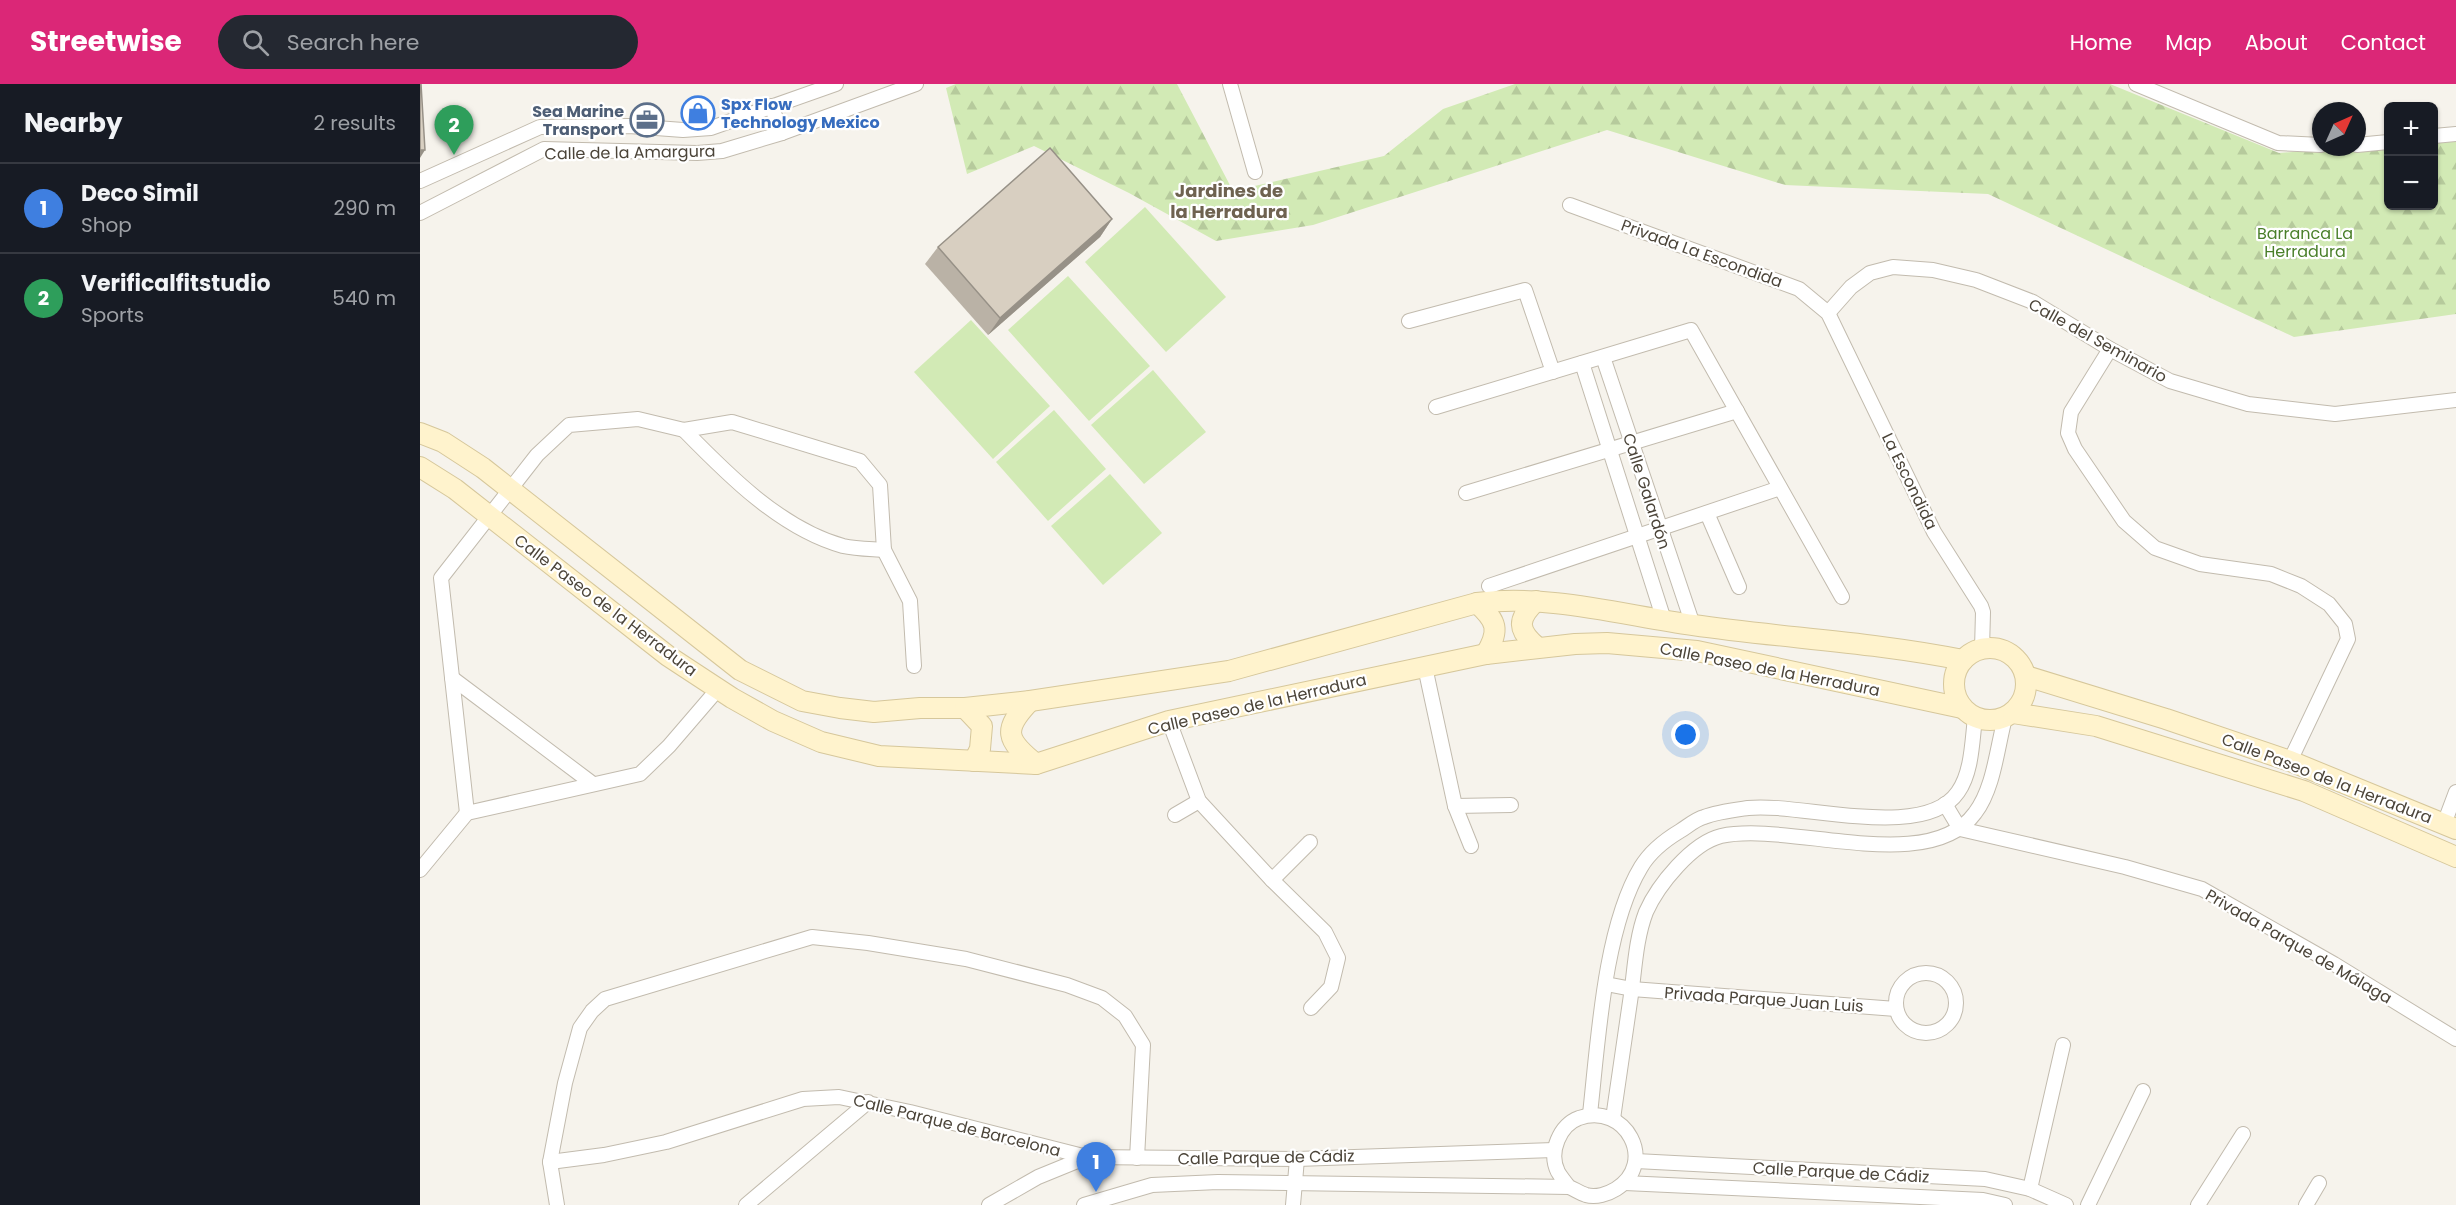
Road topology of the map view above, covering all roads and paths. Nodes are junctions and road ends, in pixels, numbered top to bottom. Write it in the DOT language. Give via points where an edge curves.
graph roads {
  1 [pos="836,84"];
  2 [pos="916,84"];
  3 [pos="1230,84"];
  4 [pos="2136,84"];
  5 [pos="771,106"];
  6 [pos="782,133"];
  7 [pos="2456,134"];
  8 [pos="2438,136"];
  9 [pos="2384,143"];
  10 [pos="2312,145"];
  11 [pos="2366,145"];
  12 [pos="1256,172"];
  13 [pos="420,182"];
  14 [pos="1570,205"];
  15 [pos="420,213"];
  16 [pos="1828,312"];
  17 [pos="1409,321"];
  18 [pos="2110,349"];
  19 [pos="1604,357"];
  20 [pos="1582,363"];
  21 [pos="1553,372"];
  22 [pos="2456,400"];
  23 [pos="1436,407"];
  24 [pos="1737,411"];
  25 [pos="684,430"];
  26 [pos="420,433"];
  27 [pos="1632,443"];
  28 [pos="1610,450"];
  29 [pos="420,467"];
  30 [pos="509,488"];
  31 [pos="1780,488"];
  32 [pos="1466,493"];
  33 [pos="1707,513"];
  34 [pos="489,516"];
  35 [pos="1660,528"];
  36 [pos="1637,536"];
  37 [pos="884,550"];
  38 [pos="1489,586"];
  39 [pos="1739,587"];
  40 [pos="1842,597"];
  41 [pos="1536,601"];
  42 [pos="1477,603"];
  43 [pos="1664,620"];
  44 [pos="1693,626"];
  45 [pos="1538,647"];
  46 [pos="1982,649"];
  47 [pos="1486,654"];
  48 [pos="1963,660"];
  49 [pos="914,666"];
  50 [pos="1425,667"];
  51 [pos="2026,676"];
  52 [pos="452,678"];
  53 [pos="718,689"];
  54 [pos="1030,701"];
  55 [pos="965,708"];
  56 [pos="1969,713"];
  57 [pos="2009,716"];
  58 [pos="1169,721"];
  59 [pos="974,761"];
  60 [pos="2290,761"];
  61 [pos="1036,764"];
  62 [pos="593,784"];
  63 [pos="2456,792"];
  64 [pos="1199,801"];
  65 [pos="1945,804"];
  66 [pos="1511,805"];
  67 [pos="1455,806"];
  68 [pos="467,813"];
  69 [pos="1175,815"];
  70 [pos="2450,826"];
  71 [pos="1960,829"];
  72 [pos="1310,842"];
  73 [pos="1471,846"];
  74 [pos="2456,857"];
  75 [pos="420,870"];
  76 [pos="1272,880"];
  77 [pos="1606,984"];
  78 [pos="1632,989"];
  79 [pos="1311,1008"];
  80 [pos="1896,1009"];
  81 [pos="2456,1039"];
  82 [pos="2063,1045"];
  83 [pos="2143,1091"];
  84 [pos="868,1102"];
  85 [pos="1590,1114"];
  86 [pos="1613,1119"];
  87 [pos="2242,1134"];
  88 [pos="1554,1150"];
  89 [pos="1087,1157"];
  90 [pos="1137,1158"];
  91 [pos="1297,1158"];
  92 [pos="1636,1161"];
  93 [pos="550,1162"];
  94 [pos="1625,1183"];
  95 [pos="2319,1183"];
  96 [pos="1293,1184"];
  97 [pos="1569,1187"];
  98 [pos="2030,1188"];
  99 [pos="993,1204"];
  100 [pos="557,1205"];
  101 [pos="746,1205"];
  102 [pos="1084,1205"];
  103 [pos="1293,1205"];
  104 [pos="2005,1205"];
  105 [pos="2066,1205"];
  106 [pos="2088,1205"];
  107 [pos="2198,1205"];
  108 [pos="2306,1205"];
  1 -- 5 [label="street, Calle de la Amargura"];
  2 -- 6 [label="street, Calle de la Amargura"];
  3 -- 12 [label="street"];
  4 -- 10 [label="street" via="2278,144"];
  5 -- 6 [label="street"];
  5 -- 13 [label="street, Calle de la Amargura" via="701,129 540,128"];
  6 -- 15 [label="street, Calle de la Amargura" via="722,151 697,153 544,149"];
  7 -- 8 [label="street"];
  9 -- 11 [label="street"];
  14 -- 16 [label="street, Privada La Escondida" via="1799,289"];
  16 -- 18 [label="street, Calle del Seminario" via="1870,273 1893,267 1933,270 1976,280 2034,302"];
  16 -- 46 [label="street, La Escondida" via="1934,532 1981,606"];
  17 -- 21 [label="street" via="1525,290"];
  18 -- 22 [label="street, Calle del Seminario" via="2170,381 2248,404 2334,414"];
  18 -- 60 [label="street" via="2071,412 2068,433 2124,521 2155,548 2200,564 2271,574 2301,586 2329,604 2345,624 2348,639"];
  19 -- 20 [label="street"];
  19 -- 24 [label="street" via="1691,330"];
  19 -- 27 [label="street, Calle Galardón"];
  20 -- 21 [label="street"];
  20 -- 28 [label="street, Calle Galardón"];
  21 -- 23 [label="street"];
  24 -- 27 [label="street"];
  24 -- 31 [label="street"];
  25 -- 30 [label="street" via="638,419 569,425"];
  25 -- 37 [label="street" via="719,466 788,522 843,546"];
  25 -- 37 [label="street" via="732,422 860,461 880,485"];
  26 -- 30 [label="main road, Calle Paseo de la Herradura" via="443,442"];
  27 -- 28 [label="street"];
  27 -- 35 [label="street, Calle Galardón"];
  28 -- 32 [label="street"];
  28 -- 36 [label="street, Calle Galardón"];
  29 -- 34 [label="main road, Calle Paseo de la Herradura"];
  30 -- 34 [label="street"];
  30 -- 55 [label="main road, Calle Paseo de la Herradura" via="740,670 774,688 801,701 851,709"];
  31 -- 33 [label="street"];
  31 -- 40 [label="street"];
  33 -- 35 [label="street"];
  33 -- 39 [label="street"];
  34 -- 52 [label="street" via="441,578"];
  34 -- 53 [label="main road, Calle Paseo de la Herradura" via="668,656"];
  35 -- 36 [label="street"];
  35 -- 44 [label="street, Calle Galardón"];
  36 -- 38 [label="street"];
  36 -- 43 [label="street, Calle Galardón"];
  37 -- 49 [label="street" via="910,602"];
  41 -- 42 [label="main road, Calle Paseo de la Herradura"];
  41 -- 43 [label="main road, Calle Paseo de la Herradura"];
  41 -- 45 [label="main road" via="1522,618 1522,629"];
  42 -- 47 [label="main road" via="1495,624"];
  42 -- 54 [label="main road, Calle Paseo de la Herradura" via="1229,671"];
  43 -- 44 [label="main road, Calle Paseo de la Herradura"];
  44 -- 48 [label="main road, Calle Paseo de la Herradura" via="1923,651"];
  45 -- 47 [label="main road, Calle Paseo de la Herradura"];
  45 -- 56 [label="main road, Calle Paseo de la Herradura" via="1607,643 1697,651"];
  46 -- 48 [label="main road"];
  46 -- 51 [label="main road" via="2010,653"];
  47 -- 50 [label="main road, Calle Paseo de la Herradura"];
  48 -- 56 [label="main road" via="1955,675 1955,692"];
  50 -- 58 [label="main road, Calle Paseo de la Herradura"];
  50 -- 67 [label="street"];
  51 -- 57 [label="main road" via="2025,697"];
  51 -- 60 [label="main road, Calle Paseo de la Herradura"];
  52 -- 62 [label="street"];
  52 -- 68 [label="street"];
  53 -- 59 [label="main road, Calle Paseo de la Herradura" via="773,721 821,742 879,756"];
  53 -- 62 [label="street" via="640,774"];
  54 -- 55 [label="main road, Calle Paseo de la Herradura"];
  54 -- 61 [label="main road" via="1015,717 1012,739"];
  55 -- 59 [label="main road" via="982,726 980,749"];
  56 -- 57 [label="main road"];
  56 -- 65 [label="street" via="1966,776 1957,794"];
  57 -- 71 [label="street" via="1987,788 1976,813"];
  57 -- 74 [label="main road, Calle Paseo de la Herradura" via="2096,726 2304,791"];
  58 -- 61 [label="main road, Calle Paseo de la Herradura"];
  58 -- 64 [label="street"];
  59 -- 61 [label="main road, Calle Paseo de la Herradura"];
  60 -- 70 [label="main road, Calle Paseo de la Herradura"];
  62 -- 68 [label="street"];
  63 -- 70 [label="street"];
  64 -- 69 [label="street"];
  64 -- 76 [label="street"];
  65 -- 71 [label="street"];
  65 -- 77 [label="street" via="1924,814 1895,819 1750,808 1703,817 1665,840 1642,866 1625,899"];
  66 -- 67 [label="street"];
  67 -- 73 [label="street"];
  68 -- 75 [label="street"];
  71 -- 78 [label="street" via="1934,840 1900,846 1751,833 1719,837 1685,857 1663,882 1646,913"];
  71 -- 81 [label="street, Privada Parque de Málaga" via="2202,889"];
  72 -- 76 [label="street"];
  76 -- 79 [label="street" via="1325,932 1338,958 1331,987"];
  77 -- 78 [label="street, Privada Parque Juan Luis"];
  77 -- 85 [label="street"];
  78 -- 80 [label="street, Privada Parque Juan Luis"];
  78 -- 86 [label="street"];
  80 -- 80 [label="street" via="1906,1025 1935,1032 1952,1019 1956,999 1947,981 1928,973 1908,979 1901,987"];
  82 -- 98 [label="street"];
  83 -- 106 [label="street"];
  84 -- 89 [label="street, Calle Parque de Barcelona"];
  84 -- 93 [label="street, Calle Parque de Barcelona" via="839,1097 803,1099 666,1142"];
  84 -- 101 [label="street"];
  85 -- 86 [label="street"];
  85 -- 88 [label="street" via="1573,1120 1560,1133"];
  86 -- 92 [label="street" via="1626,1129 1635,1144"];
  87 -- 107 [label="street"];
  88 -- 91 [label="street, Calle Parque de Cádiz"];
  88 -- 97 [label="street" via="1557,1170"];
  89 -- 90 [label="street, Calle Parque de Cádiz"];
  89 -- 99 [label="street, Calle Parque de Cádiz" via="1038,1177"];
  90 -- 91 [label="street, Calle Parque de Cádiz"];
  90 -- 93 [label="street" via="1143,1045 1125,1016 1102,998 966,959 812,937 605,999 580,1028"];
  91 -- 96 [label="street"];
  92 -- 94 [label="street"];
  92 -- 98 [label="street, Calle Parque de Cádiz" via="1985,1179"];
  93 -- 100 [label="street"];
  94 -- 97 [label="street, Calle Parque de Cádiz" via="1608,1194 1587,1196"];
  94 -- 104 [label="street, Calle Parque de Cádiz" via="1983,1200"];
  95 -- 108 [label="street"];
  96 -- 97 [label="street, Calle Parque de Cádiz"];
  96 -- 102 [label="street, Calle Parque de Cádiz" via="1152,1185"];
  96 -- 103 [label="street"];
  98 -- 105 [label="street, Calle Parque de Cádiz"];
}
